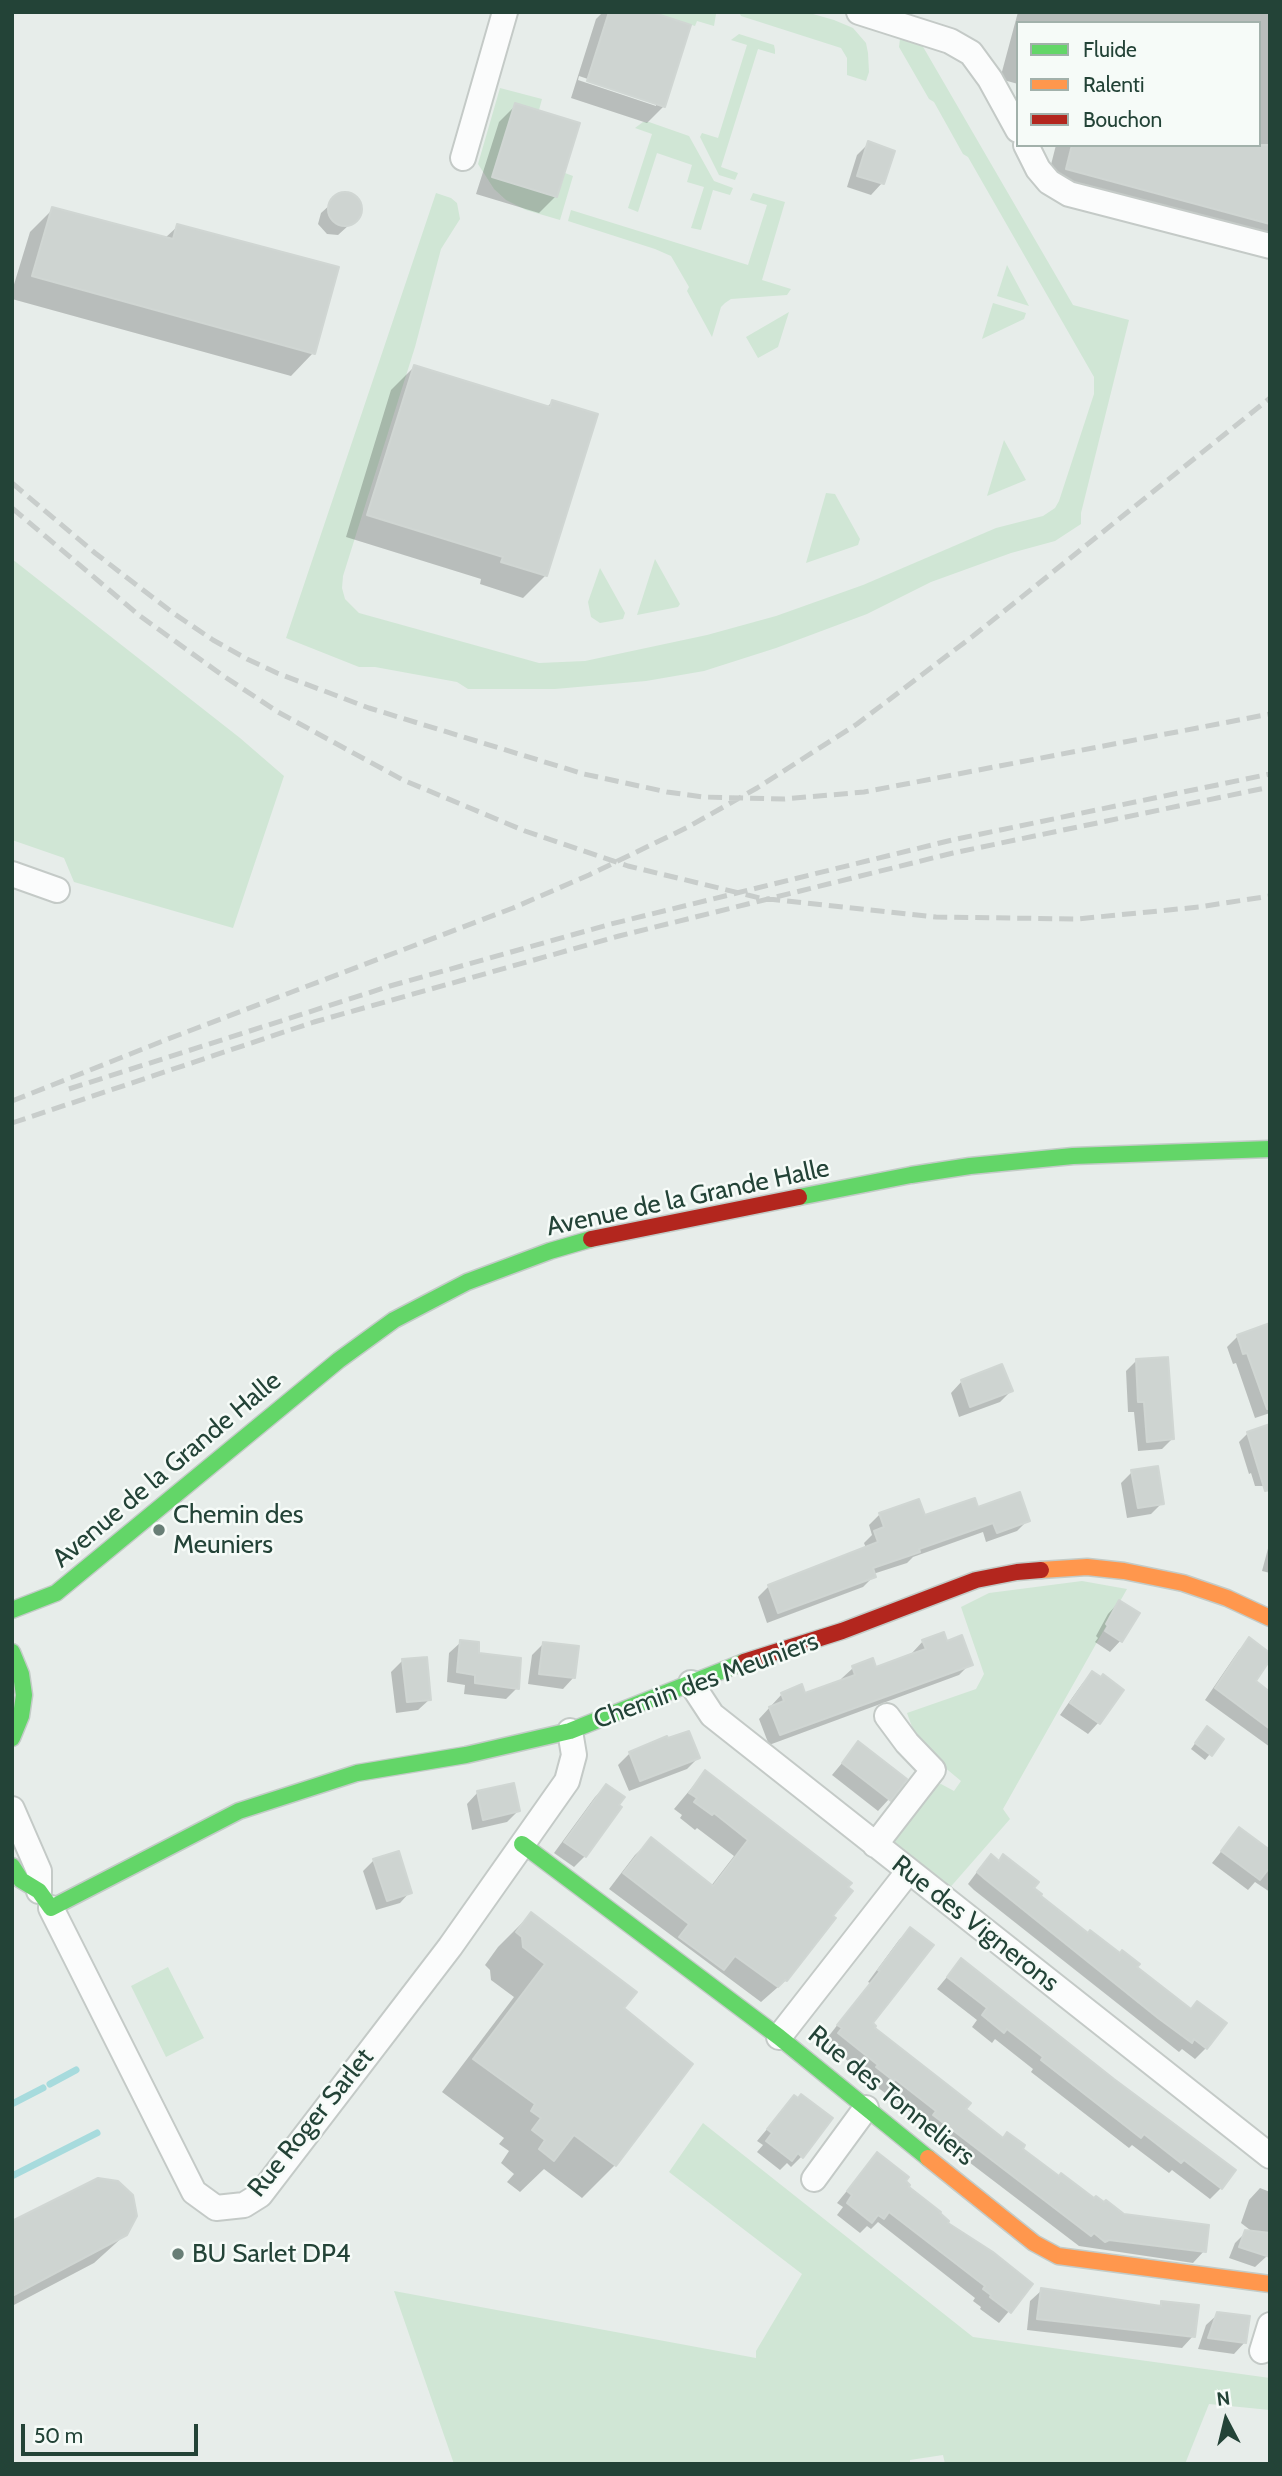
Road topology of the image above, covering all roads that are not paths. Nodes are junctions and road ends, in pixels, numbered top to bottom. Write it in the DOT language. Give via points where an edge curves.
graph roads {
  1 [pos="505,12"];
  2 [pos="859,12"];
  3 [pos="1016,126"];
  4 [pos="1027,147"];
  5 [pos="463,158"];
  6 [pos="1270,246"];
  7 [pos="12,874"];
  8 [pos="57,890"];
  9 [pos="1270,1149"];
  10 [pos="56,1592"];
  11 [pos="12,1610"];
  12 [pos="38,1618"];
  13 [pos="1270,1618"];
  14 [pos="29,1639"];
  15 [pos="12,1652"];
  16 [pos="21,1674"];
  17 [pos="691,1683"];
  18 [pos="887,1716"];
  19 [pos="570,1731"];
  20 [pos="12,1738"];
  21 [pos="12,1809"];
  22 [pos="522,1844"];
  23 [pos="874,1844"];
  24 [pos="12,1866"];
  25 [pos="908,1872"];
  26 [pos="45,1900"];
  27 [pos="779,2037"];
  28 [pos="866,2108"];
  29 [pos="1270,2156"];
  30 [pos="814,2179"];
  31 [pos="1270,2284"];
  32 [pos="1270,2325"];
  33 [pos="1262,2351"];
  1 -- 5 [label="street"];
  2 -- 3 [label="street" via="950,41 971,54"];
  4 -- 6 [label="street" via="1049,182 1069,194"];
  7 -- 8 [label="street"];
  9 -- 10 [label="street, Avenue de la Grande Halle" via="1097,1155 970,1166 628,1231 538,1255 467,1282 362,1342"];
  10 -- 11 [label="street, Avenue de la Grande Halle"];
  10 -- 12 [label="street, Avenue de la Grande Halle"];
  13 -- 17 [label="street, Chemin des Meuniers" via="1183,1583 1087,1567 1044,1568 976,1580"];
  14 -- 16 [label="street"];
  15 -- 16 [label="street"];
  16 -- 20 [label="street" via="24,1695"];
  17 -- 19 [label="street, Chemin des Meuniers"];
  17 -- 23 [label="street, Rue des Vignerons" via="712,1715"];
  18 -- 23 [label="street" via="933,1770"];
  19 -- 22 [label="street, Rue Roger Sarlet" via="574,1755 567,1781"];
  19 -- 26 [label="street, Chemin des Meuniers" via="357,1773 239,1811"];
  21 -- 26 [label="street" via="39,1871"];
  22 -- 26 [label="street, Rue Roger Sarlet" via="450,1947 260,2195 244,2205 216,2208 194,2192"];
  22 -- 27 [label="street, Rue des Tonneliers"];
  23 -- 25 [label="street, Rue des Vignerons"];
  24 -- 26 [label="street"];
  25 -- 27 [label="street"];
  25 -- 29 [label="street, Rue des Vignerons"];
  27 -- 28 [label="street, Rue des Tonneliers"];
  28 -- 30 [label="street"];
  28 -- 31 [label="street, Rue des Tonneliers" via="1034,2243 1058,2256"];
  32 -- 33 [label="street"];
}
